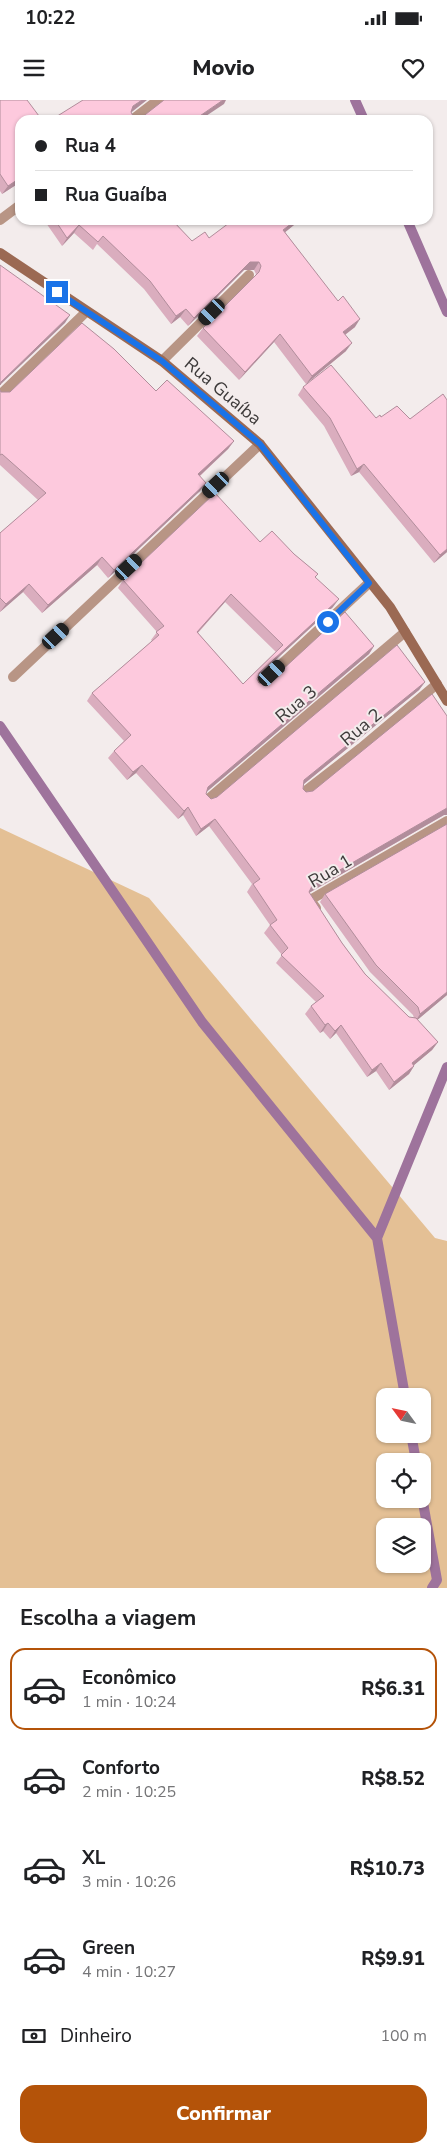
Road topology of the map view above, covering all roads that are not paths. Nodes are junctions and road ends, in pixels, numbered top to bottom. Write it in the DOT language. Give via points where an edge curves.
graph roads {
  1 [pos="158,100"];
  2 [pos="138,115"];
  3 [pos="15,209"];
  4 [pos="0,220"];
  5 [pos="0,253"];
  6 [pos="249,275"];
  7 [pos="86,312"];
  8 [pos="162,361"];
  9 [pos="0,395"];
  10 [pos="260,444"];
  11 [pos="369,583"];
  12 [pos="405,632"];
  13 [pos="13,677"];
  14 [pos="437,684"];
  15 [pos="258,686"];
  16 [pos="447,702"];
  17 [pos="303,793"];
  18 [pos="207,800"];
  19 [pos="447,820"];
  20 [pos="321,916"];
  1 -- 2 [label="street"];
  3 -- 4 [label="street"];
  5 -- 7 [label="street, Rua Guaíba"];
  6 -- 8 [label="street"];
  7 -- 8 [label="street, Rua Guaíba"];
  7 -- 9 [label="street"];
  8 -- 10 [label="street, Rua Guaíba"];
  10 -- 11 [label="street, Rua Guaíba"];
  10 -- 13 [label="street"];
  11 -- 12 [label="street, Rua Guaíba" via="390,607"];
  11 -- 15 [label="street"];
  12 -- 14 [label="street, Rua Guaíba"];
  12 -- 18 [label="street, Rua 3"];
  14 -- 16 [label="street, Rua Guaíba"];
  14 -- 17 [label="street, Rua 2"];
  19 -- 20 [label="street, Rua 1" via="310,900"];
}
